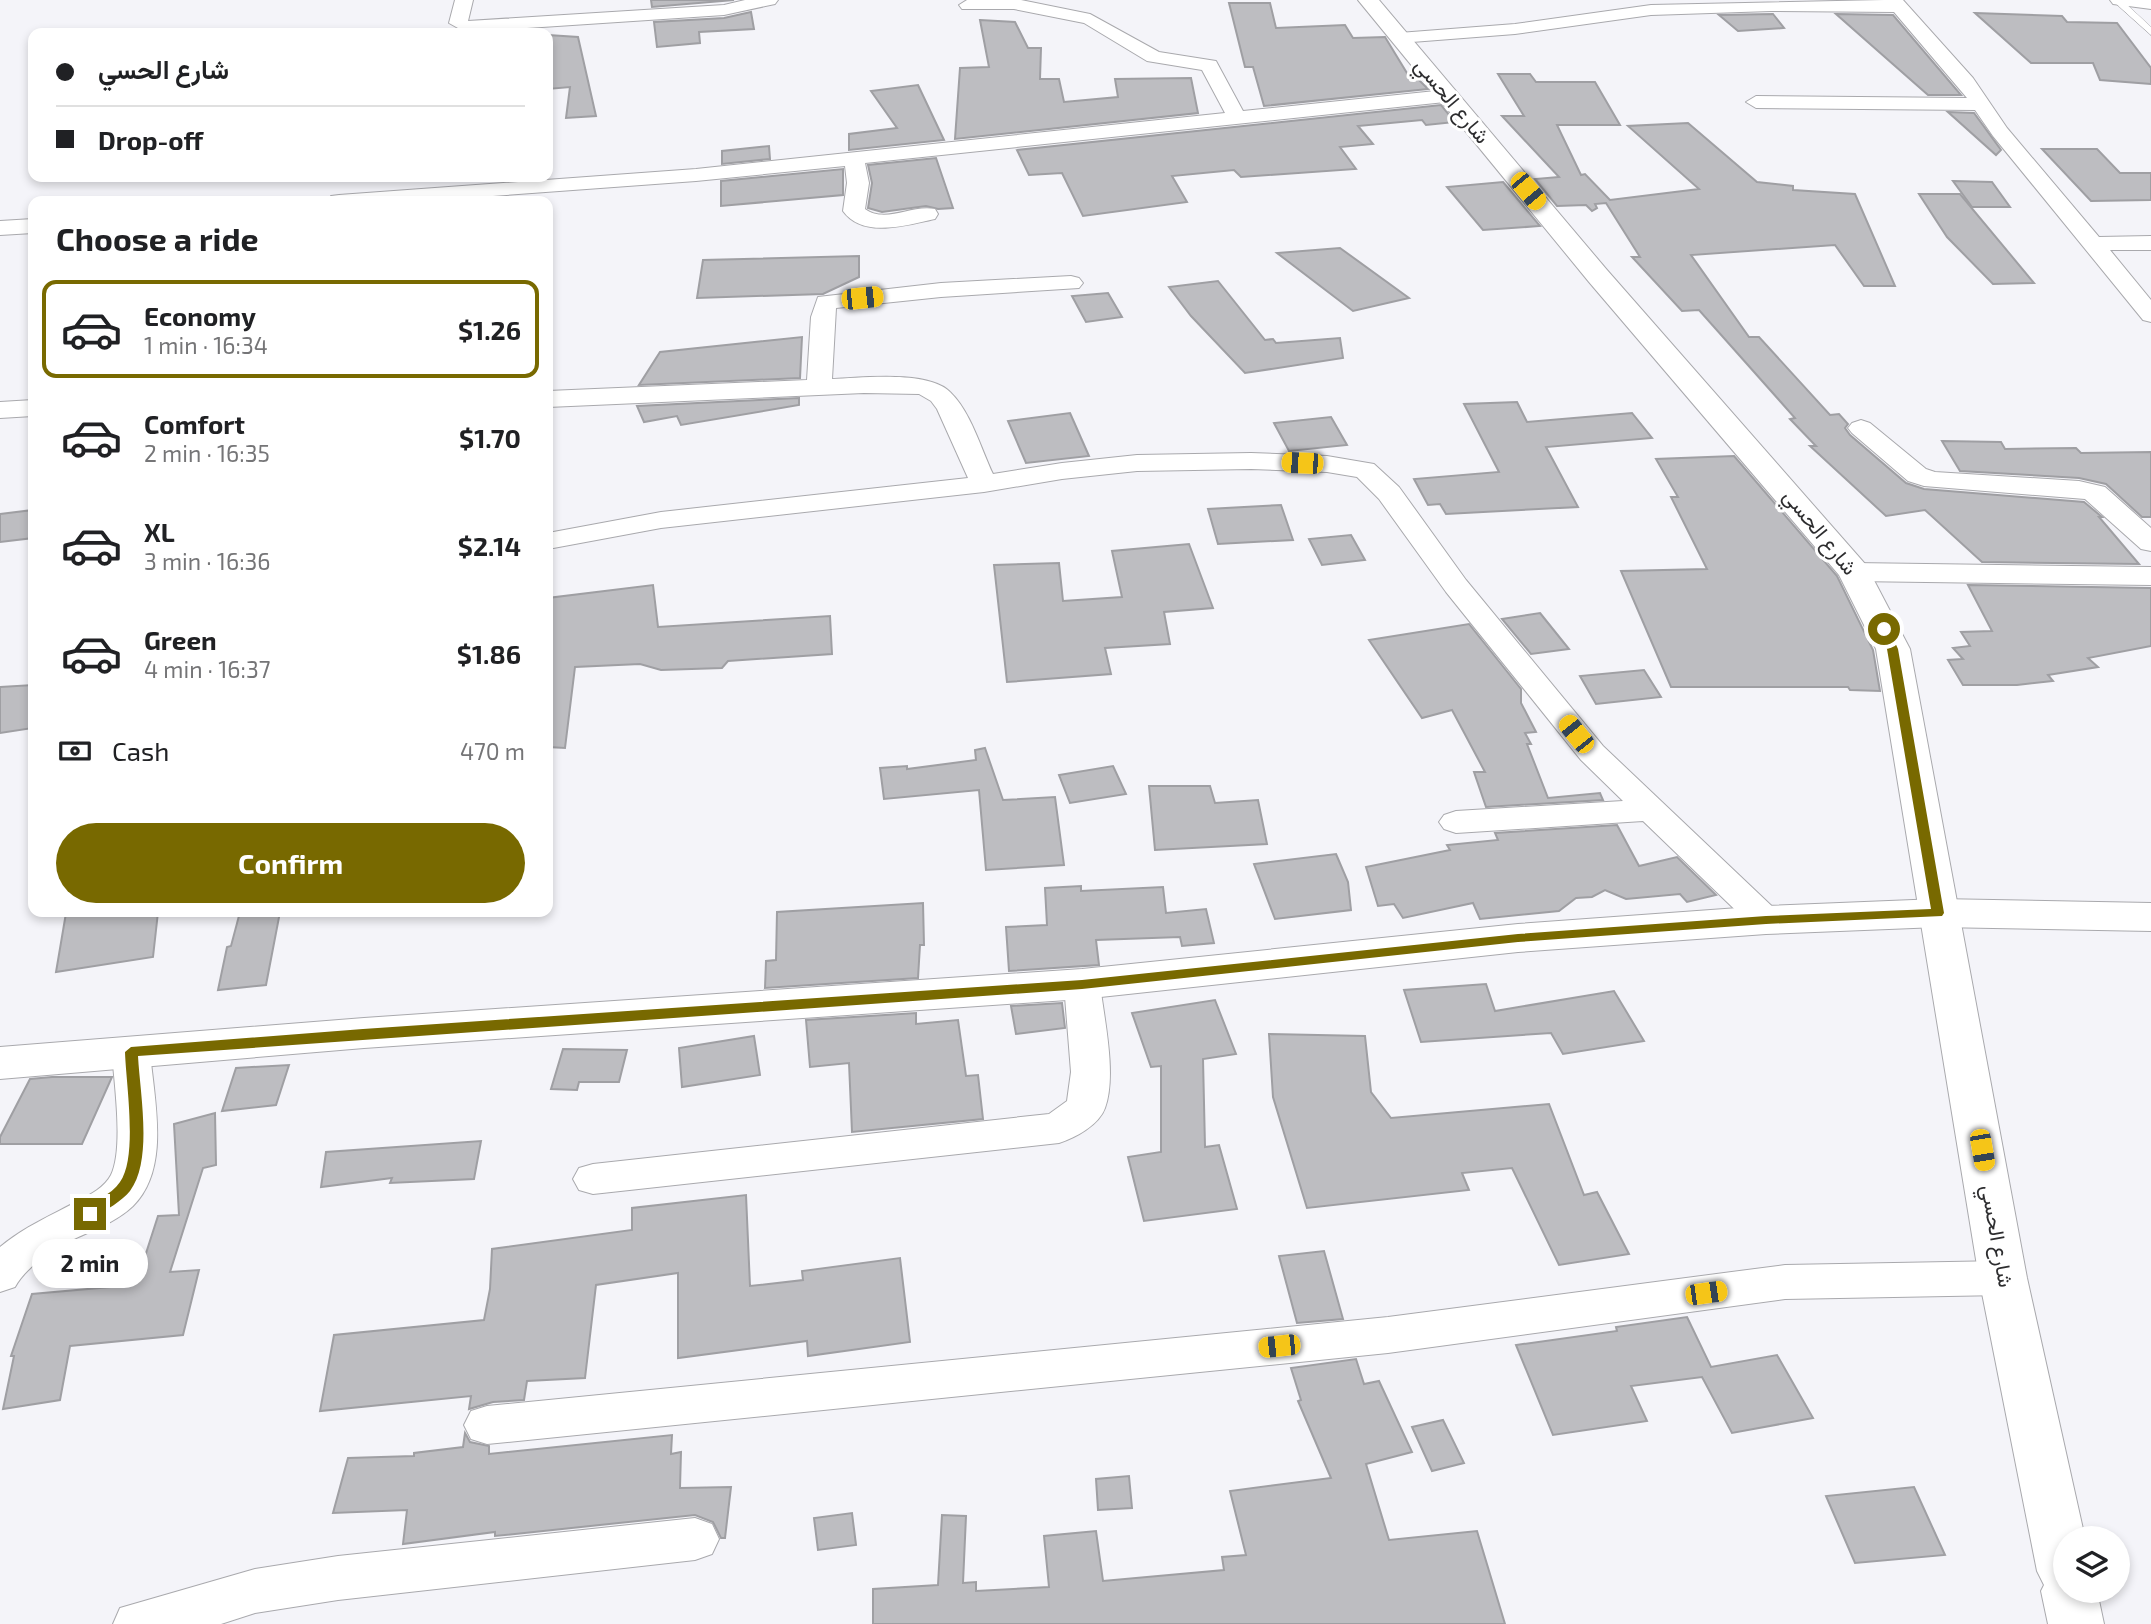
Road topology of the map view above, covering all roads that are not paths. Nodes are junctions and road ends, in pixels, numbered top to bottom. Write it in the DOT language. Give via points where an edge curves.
graph roads {
  1 [pos="464,0"];
  2 [pos="597,0"];
  3 [pos="769,0"];
  4 [pos="1368,0"];
  5 [pos="2119,0"];
  6 [pos="1896,3"];
  7 [pos="2151,3"];
  8 [pos="968,5"];
  9 [pos="593,19"];
  10 [pos="2151,32"];
  11 [pos="1399,38"];
  12 [pos="1445,96"];
  13 [pos="1756,102"];
  14 [pos="1983,104"];
  15 [pos="1236,116"];
  16 [pos="854,159"];
  17 [pos="408,196"];
  18 [pos="927,214"];
  19 [pos="28,226"];
  20 [pos="0,228"];
  21 [pos="2151,243"];
  22 [pos="2093,244"];
  23 [pos="1071,283"];
  24 [pos="2151,315"];
  25 [pos="819,387"];
  26 [pos="553,399"];
  27 [pos="28,408"];
  28 [pos="0,410"];
  29 [pos="1861,428"];
  30 [pos="984,484"];
  31 [pos="553,540"];
  32 [pos="2151,543"];
  33 [pos="1854,572"];
  34 [pos="2151,576"];
  35 [pos="1653,810"];
  36 [pos="1456,822"];
  37 [pos="1938,913"];
  38 [pos="2151,918"];
  39 [pos="1766,920"];
  40 [pos="1082,984"];
  41 [pos="131,1052"];
  42 [pos="0,1063"];
  43 [pos="593,1179"];
  44 [pos="0,1275"];
  45 [pos="2003,1278"];
  46 [pos="487,1424"];
  47 [pos="2055,1526"];
  48 [pos="695,1539"];
  49 [pos="2072,1603"];
  50 [pos="137,1624"];
  51 [pos="2076,1624"];
  1 -- 9 [label="street" via="458,23 465,27"];
  2 -- 9 [label="street"];
  3 -- 9 [label="street" via="724,10"];
  4 -- 11 [label="main road, شارع الحسي"];
  5 -- 7 [label="main road"];
  5 -- 10 [label="lane"];
  6 -- 11 [label="street" via="1651,10 1516,29"];
  6 -- 14 [label="street"];
  8 -- 15 [label="street" via="1014,4 1090,19 1154,57 1202,62 1211,68"];
  11 -- 12 [label="main road, شارع الحسي"];
  12 -- 15 [label="street"];
  12 -- 33 [label="main road, شارع الحسي"];
  13 -- 14 [label="street"];
  14 -- 22 [label="street" via="2000,132"];
  15 -- 16 [label="street"];
  16 -- 17 [label="street"];
  16 -- 18 [label="street" via="858,183 854,212 859,217 870,221"];
  19 -- 20 [label="street"];
  21 -- 22 [label="street"];
  22 -- 24 [label="street"];
  23 -- 25 [label="street" via="941,289 826,302"];
  25 -- 26 [label="street"];
  25 -- 30 [label="street" via="905,384 940,396"];
  27 -- 28 [label="street"];
  29 -- 32 [label="street" via="1917,475 1933,480 2095,493"];
  30 -- 31 [label="street" via="661,520"];
  30 -- 35 [label="street" via="1137,464 1251,461 1365,470 1389,493 1456,586 1592,753"];
  33 -- 34 [label="street"];
  33 -- 37 [label="main road, شارع الحسي" via="1893,649"];
  35 -- 36 [label="street"];
  35 -- 39 [label="street"];
  37 -- 38 [label="main road"];
  37 -- 39 [label="main road"];
  37 -- 45 [label="main road, شارع الحسي"];
  39 -- 40 [label="main road" via="1518,938"];
  40 -- 41 [label="main road"];
  40 -- 43 [label="street" via="1090,1072 1086,1107 1059,1129"];
  41 -- 42 [label="main road"];
  41 -- 44 [label="street" via="133,1173 110,1202 42,1237"];
  45 -- 46 [label="street" via="1785,1282 1388,1335"];
  45 -- 47 [label="main road, شارع الحسي"];
  48 -- 50 [label="street" via="338,1577 255,1591"];
  49 -- 51 [label="main road"];
}
